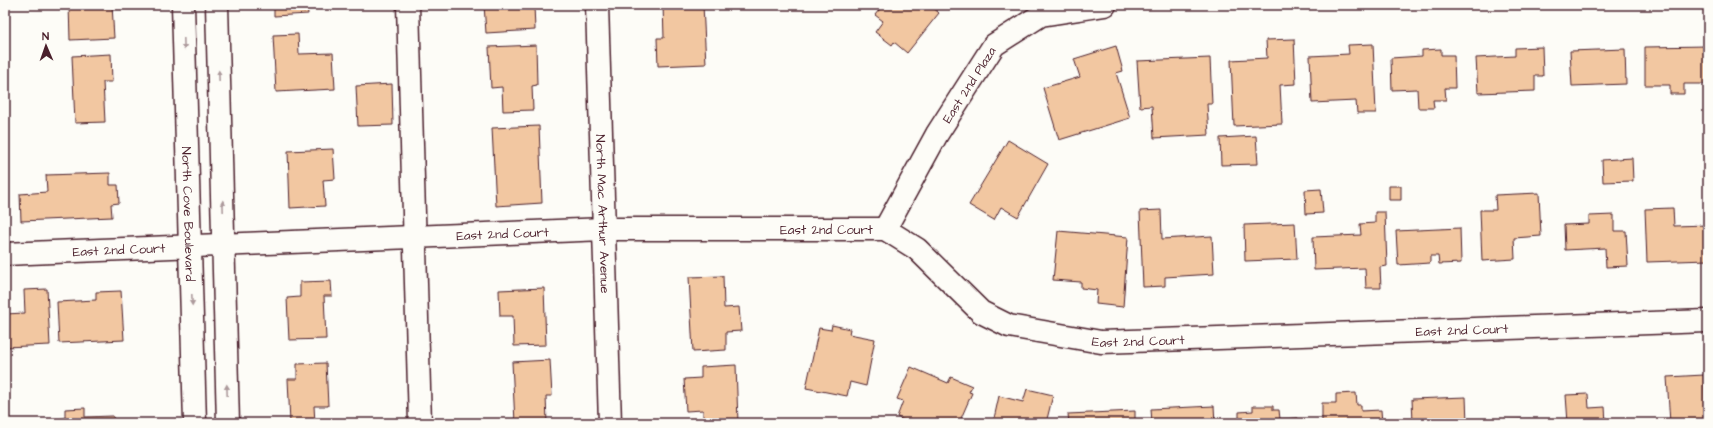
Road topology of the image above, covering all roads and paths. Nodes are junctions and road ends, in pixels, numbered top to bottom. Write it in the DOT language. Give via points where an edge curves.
graph roads {
  1 [pos="183,5"];
  2 [pos="217,5"];
  3 [pos="408,5"];
  4 [pos="597,5"];
  5 [pos="1104,5"];
  6 [pos="604,229"];
  7 [pos="885,229"];
  8 [pos="415,236"];
  9 [pos="224,245"];
  10 [pos="190,246"];
  11 [pos="5,254"];
  12 [pos="1708,321"];
  13 [pos="195,423"];
  14 [pos="228,423"];
  15 [pos="420,423"];
  16 [pos="610,423"];
  1 -- 10 [label="street, North Cove Boulevard, one-way"];
  9 -- 2 [label="street, one-way"];
  3 -- 8 [label="street"];
  4 -- 6 [label="street, North Mac Arthur Avenue"];
  5 -- 7 [label="street, East 2nd Plaza" via="1041,15 994,45 937,134"];
  6 -- 7 [label="street, East 2nd Court"];
  6 -- 8 [label="street, East 2nd Court"];
  6 -- 16 [label="street, North Mac Arthur Avenue"];
  7 -- 12 [label="street, East 2nd Court" via="917,249 981,312 1009,326 1101,342"];
  8 -- 9 [label="street, East 2nd Court"];
  8 -- 15 [label="street"];
  9 -- 10 [label="street, East 2nd Court"];
  14 -- 9 [label="street, one-way"];
  10 -- 11 [label="street, East 2nd Court"];
  10 -- 13 [label="street, North Cove Boulevard, one-way"];
}
